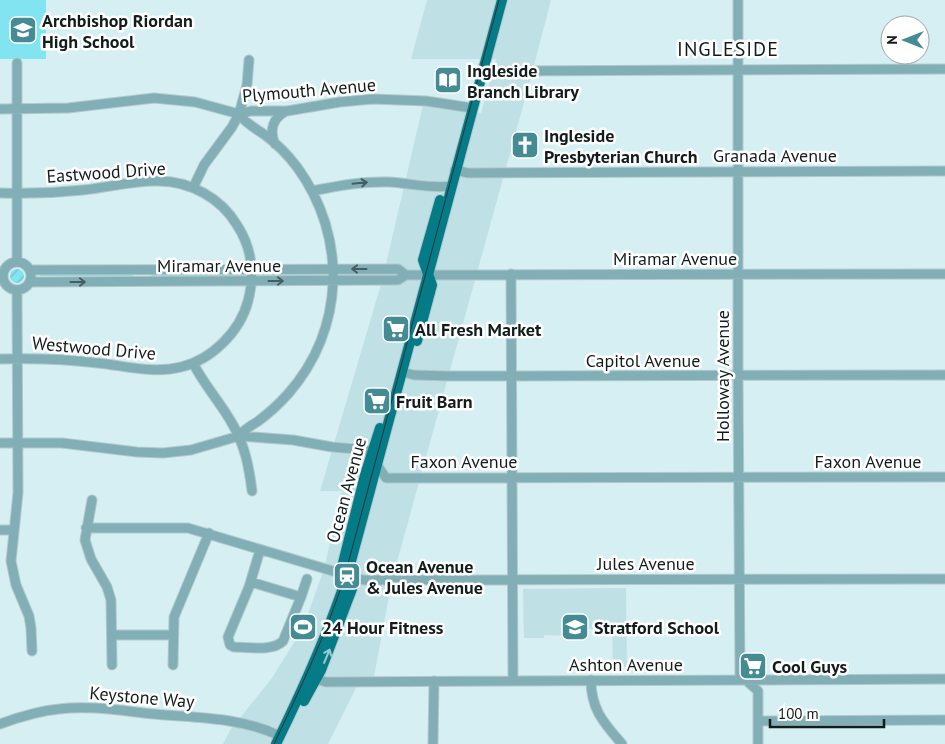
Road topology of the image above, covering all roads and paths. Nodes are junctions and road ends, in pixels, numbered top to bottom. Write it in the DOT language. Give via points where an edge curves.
graph roads {
  1 [pos="738,0"];
  2 [pos="502,3"];
  3 [pos="250,60"];
  4 [pos="17,63"];
  5 [pos="484,68"];
  6 [pos="945,69"];
  7 [pos="738,70"];
  8 [pos="472,108"];
  9 [pos="0,109"];
  10 [pos="17,110"];
  11 [pos="286,111"];
  12 [pos="238,114"];
  13 [pos="276,144"];
  14 [pos="455,170"];
  15 [pos="945,171"];
  16 [pos="739,172"];
  17 [pos="451,186"];
  18 [pos="193,188"];
  19 [pos="312,191"];
  20 [pos="0,194"];
  21 [pos="17,194"];
  22 [pos="17,261"];
  23 [pos="333,269"];
  24 [pos="2,270"];
  25 [pos="30,270"];
  26 [pos="511,274"];
  27 [pos="945,274"];
  28 [pos="252,275"];
  29 [pos="406,275"];
  30 [pos="427,275"];
  31 [pos="738,275"];
  32 [pos="332,281"];
  33 [pos="2,282"];
  34 [pos="30,282"];
  35 [pos="17,290"];
  36 [pos="17,358"];
  37 [pos="0,359"];
  38 [pos="194,363"];
  39 [pos="402,372"];
  40 [pos="945,375"];
  41 [pos="512,376"];
  42 [pos="738,376"];
  43 [pos="239,436"];
  44 [pos="17,442"];
  45 [pos="0,443"];
  46 [pos="374,460"];
  47 [pos="512,477"];
  48 [pos="945,477"];
  49 [pos="738,478"];
  50 [pos="252,491"];
  51 [pos="92,500"];
  52 [pos="86,528"];
  53 [pos="0,530"];
  54 [pos="13,530"];
  55 [pos="209,533"];
  56 [pos="260,550"];
  57 [pos="348,576"];
  58 [pos="306,579"];
  59 [pos="945,579"];
  60 [pos="513,580"];
  61 [pos="739,580"];
  62 [pos="251,582"];
  63 [pos="301,597"];
  64 [pos="112,635"];
  65 [pos="173,635"];
  66 [pos="32,651"];
  67 [pos="173,665"];
  68 [pos="112,666"];
  69 [pos="312,678"];
  70 [pos="945,679"];
  71 [pos="514,680"];
  72 [pos="591,680"];
  73 [pos="744,680"];
  74 [pos="434,681"];
  75 [pos="945,720"];
  76 [pos="758,721"];
  77 [pos="0,724"];
  78 [pos="278,740"];
  79 [pos="433,744"];
  80 [pos="622,744"];
  81 [pos="758,744"];
  1 -- 7 [label="street, Holloway Avenue"];
  2 -- 5 [label="main road, Ocean Avenue"];
  3 -- 12 [label="street"];
  4 -- 10 [label="street"];
  5 -- 7 [label="street" via="496,71"];
  5 -- 8 [label="main road, Ocean Avenue"];
  6 -- 7 [label="street"];
  7 -- 16 [label="street, Holloway Avenue"];
  8 -- 11 [label="street, Plymouth Avenue" via="426,100 373,99"];
  8 -- 14 [label="main road, Ocean Avenue"];
  9 -- 10 [label="street, Plymouth Avenue"];
  10 -- 12 [label="street, Plymouth Avenue" via="154,98 196,102"];
  10 -- 21 [label="street"];
  11 -- 12 [label="street, Plymouth Avenue"];
  11 -- 13 [label="street" via="272,125"];
  12 -- 13 [label="street"];
  12 -- 18 [label="street" via="204,165"];
  13 -- 19 [label="street"];
  14 -- 16 [label="street, Granada Avenue" via="468,173"];
  14 -- 17 [label="main road, Ocean Avenue"];
  15 -- 16 [label="street, Granada Avenue"];
  16 -- 31 [label="street, Holloway Avenue"];
  19 -- 17 [label="street, one-way" via="376,182 437,188"];
  17 -- 30 [label="main road, Ocean Avenue" via="442,193 423,260"];
  18 -- 21 [label="street, Eastwood Drive" via="158,181 82,191"];
  18 -- 28 [label="street, Eastwood Drive" via="215,201 234,219 246,243"];
  19 -- 23 [label="street" via="329,236"];
  20 -- 21 [label="street, Eastwood Drive"];
  21 -- 22 [label="street"];
  22 -- 24 [label="street"];
  22 -- 25 [label="street"];
  23 -- 28 [label="street, Miramar Avenue"];
  29 -- 23 [label="street, Miramar Avenue, one-way" via="398,269"];
  23 -- 32 [label="street"];
  24 -- 33 [label="street"];
  25 -- 28 [label="street, Miramar Avenue"];
  25 -- 34 [label="street"];
  26 -- 30 [label="street, Miramar Avenue"];
  26 -- 31 [label="street, Miramar Avenue"];
  26 -- 41 [label="street"];
  27 -- 31 [label="street, Miramar Avenue"];
  28 -- 32 [label="street, Miramar Avenue, one-way"];
  34 -- 28 [label="street, Miramar Avenue, one-way"];
  28 -- 38 [label="street, Westwood Drive" via="247,306 235,329 216,349"];
  29 -- 30 [label="street, Miramar Avenue"];
  29 -- 32 [label="street, Miramar Avenue" via="398,280"];
  30 -- 39 [label="main road, Ocean Avenue" via="432,285 410,363"];
  31 -- 42 [label="street, Holloway Avenue"];
  32 -- 43 [label="street" via="330,308 323,334 304,373 276,406"];
  33 -- 35 [label="street"];
  34 -- 35 [label="street"];
  35 -- 36 [label="street"];
  36 -- 37 [label="street, Westwood Drive"];
  36 -- 38 [label="street, Westwood Drive" via="80,361 159,371"];
  36 -- 44 [label="street"];
  38 -- 43 [label="street"];
  39 -- 41 [label="street, Capitol Avenue" via="414,375"];
  39 -- 46 [label="main road, Ocean Avenue"];
  40 -- 42 [label="street, Capitol Avenue"];
  41 -- 42 [label="street, Capitol Avenue"];
  41 -- 47 [label="street"];
  42 -- 49 [label="street, Holloway Avenue"];
  43 -- 44 [label="street, Faxon Avenue" via="191,450 163,453"];
  43 -- 46 [label="street, Faxon Avenue" via="367,450"];
  43 -- 50 [label="street"];
  44 -- 45 [label="street, Faxon Avenue"];
  44 -- 54 [label="street" via="18,493"];
  46 -- 47 [label="street, Faxon Avenue" via="386,478"];
  46 -- 57 [label="main road, Ocean Avenue"];
  47 -- 49 [label="street, Faxon Avenue"];
  47 -- 60 [label="street"];
  48 -- 49 [label="street, Faxon Avenue"];
  49 -- 61 [label="street, Holloway Avenue"];
  51 -- 52 [label="street"];
  52 -- 55 [label="street, Jules Avenue" via="188,528"];
  52 -- 64 [label="street" via="87,549 110,594"];
  53 -- 54 [label="street"];
  54 -- 66 [label="street" via="12,573 29,616"];
  55 -- 56 [label="street, Jules Avenue"];
  55 -- 65 [label="street" via="176,610"];
  56 -- 57 [label="street, Jules Avenue"];
  56 -- 62 [label="street"];
  57 -- 60 [label="street, Jules Avenue" via="363,580"];
  57 -- 69 [label="main road, Ocean Avenue" via="352,589 336,633"];
  58 -- 63 [label="street"];
  59 -- 61 [label="street, Jules Avenue"];
  60 -- 61 [label="street, Jules Avenue"];
  60 -- 71 [label="street"];
  61 -- 73 [label="street, Holloway Avenue" via="740,675"];
  62 -- 63 [label="street"];
  62 -- 63 [label="street" via="228,637 228,642 234,647 279,645"];
  64 -- 65 [label="street"];
  64 -- 68 [label="street"];
  65 -- 67 [label="street"];
  69 -- 74 [label="street, Ashton Avenue" via="326,682"];
  69 -- 78 [label="main road, Ocean Avenue" via="303,702 292,711"];
  70 -- 73 [label="street, Ashton Avenue"];
  71 -- 72 [label="street, Ashton Avenue"];
  71 -- 74 [label="street, Ashton Avenue"];
  72 -- 73 [label="street, Ashton Avenue"];
  72 -- 80 [label="street" via="592,697 599,717"];
  73 -- 76 [label="street, Holloway Avenue" via="758,691"];
  74 -- 79 [label="street"];
  75 -- 76 [label="street"];
  76 -- 81 [label="street, Holloway Avenue"];
  77 -- 78 [label="street, Keystone Way" via="45,711 90,708 237,722 256,726"];
}
